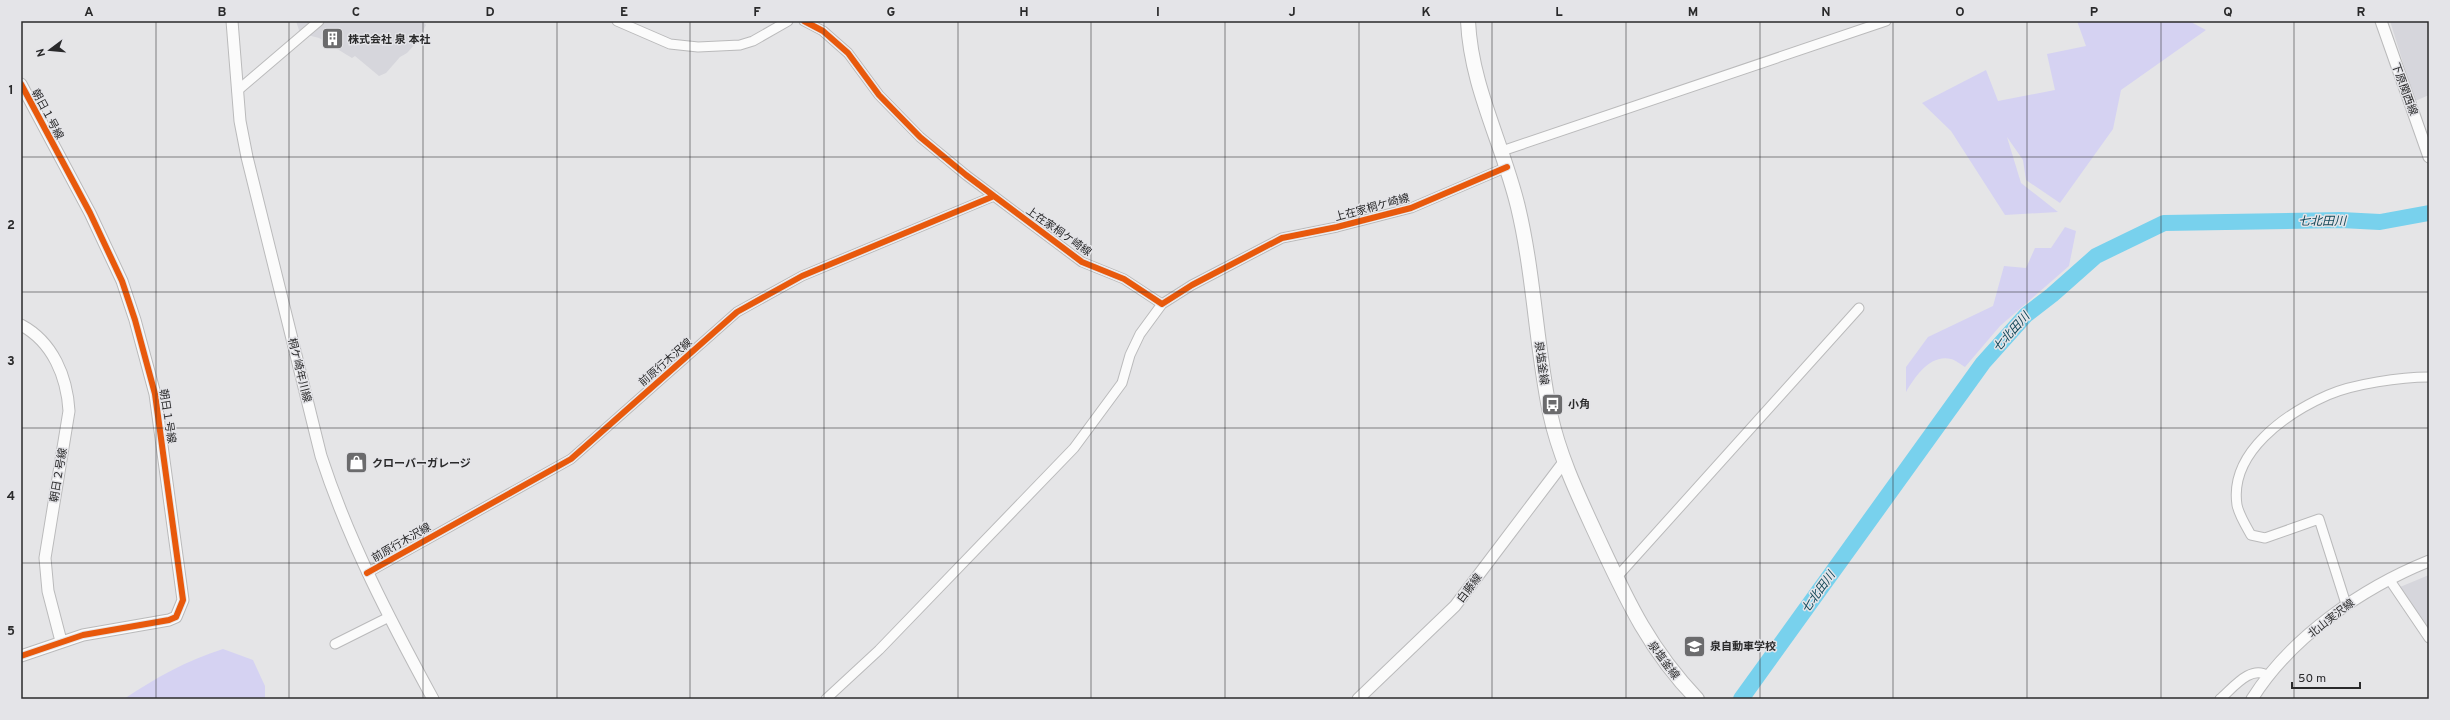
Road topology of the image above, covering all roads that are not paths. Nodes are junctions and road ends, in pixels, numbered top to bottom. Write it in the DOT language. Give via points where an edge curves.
graph roads {
  1 [pos="232,21"];
  2 [pos="319,21"];
  3 [pos="617,21"];
  4 [pos="788,21"];
  5 [pos="804,21"];
  6 [pos="1468,21"];
  7 [pos="1886,21"];
  8 [pos="2381,21"];
  9 [pos="21,84"];
  10 [pos="237,91"];
  11 [pos="1502,151"];
  12 [pos="2429,157"];
  13 [pos="1508,167"];
  14 [pos="994,196"];
  15 [pos="1162,304"];
  16 [pos="1859,308"];
  17 [pos="21,325"];
  18 [pos="2429,377"];
  19 [pos="1564,462"];
  20 [pos="2429,561"];
  21 [pos="367,573"];
  22 [pos="1616,578"];
  23 [pos="2388,579"];
  24 [pos="2346,604"];
  25 [pos="389,617"];
  26 [pos="2429,638"];
  27 [pos="61,641"];
  28 [pos="335,644"];
  29 [pos="21,656"];
  30 [pos="2268,676"];
  31 [pos="433,699"];
  32 [pos="826,699"];
  33 [pos="1358,699"];
  34 [pos="1697,699"];
  35 [pos="2220,699"];
  36 [pos="2252,699"];
  1 -- 10 [label="street, 桐ケ崎年川線"];
  2 -- 10 [label="street"];
  3 -- 4 [label="street" via="670,44 698,47 740,45 753,41"];
  5 -- 14 [label="street, 上在家桐ケ崎線" via="823,31 848,53 879,95 920,137"];
  6 -- 11 [label="main road, 泉塩釜線" via="1470,51 1476,79"];
  7 -- 11 [label="street"];
  8 -- 12 [label="street, 下原関西線"];
  9 -- 27 [label="street, 朝日１号線" via="109,252 135,320 155,394 183,600 176,617 169,620 116,628"];
  10 -- 21 [label="street, 桐ケ崎年川線" via="249,165 321,456 334,497"];
  11 -- 13 [label="main road, 泉塩釜線"];
  13 -- 15 [label="street, 上在家桐ケ崎線" via="1411,208 1282,238 1192,285"];
  13 -- 19 [label="main road, 泉塩釜線" via="1519,209 1550,412"];
  14 -- 15 [label="street, 上在家桐ケ崎線" via="1082,262 1124,279"];
  14 -- 21 [label="street, 前原行木沢線" via="802,276 737,312 571,459"];
  15 -- 32 [label="street" via="1140,334 1130,355 1122,383 1074,448 879,650"];
  16 -- 22 [label="street"];
  17 -- 27 [label="street, 朝日２号線" via="48,348 61,370 68,395 68,411 46,558 48,591"];
  18 -- 24 [label="street" via="2349,388 2328,395 2279,424 2260,440 2243,466 2237,486 2237,505 2251,535 2265,538 2319,519"];
  19 -- 22 [label="main road, 泉塩釜線"];
  19 -- 33 [label="street, 白藤線" via="1455,606"];
  20 -- 23 [label="street, 北山実沢線"];
  21 -- 25 [label="street, 桐ケ崎年川線"];
  22 -- 34 [label="main road, 泉塩釜線" via="1652,645 1668,668"];
  23 -- 24 [label="street, 北山実沢線"];
  23 -- 26 [label="street"];
  24 -- 30 [label="street, 北山実沢線" via="2321,623"];
  25 -- 28 [label="street"];
  25 -- 31 [label="street, 桐ケ崎年川線"];
  27 -- 29 [label="street, 朝日１号線"];
  30 -- 35 [label="street" via="2262,672 2254,672"];
  30 -- 36 [label="street, 北山実沢線"];
}
